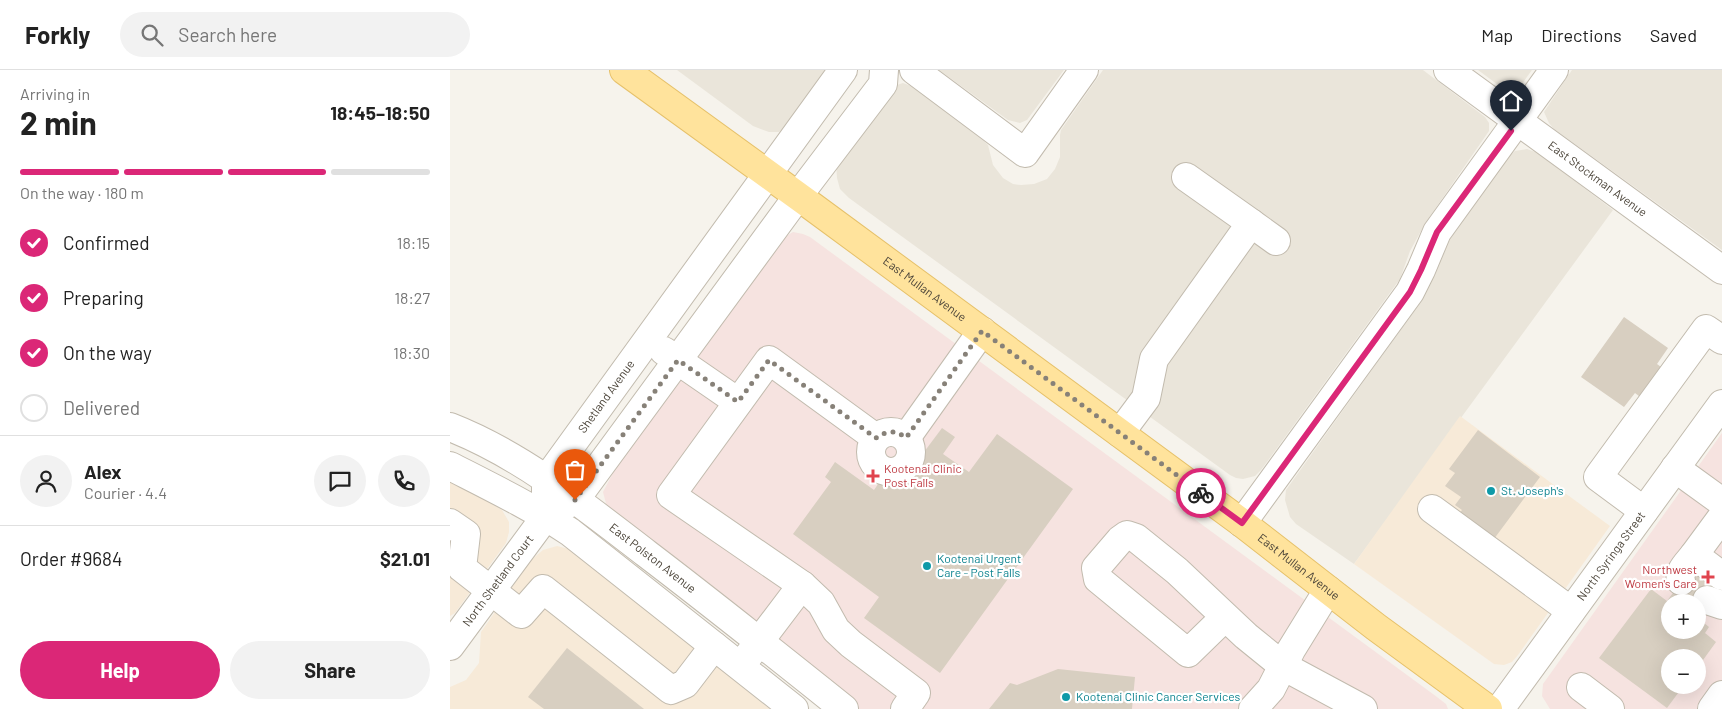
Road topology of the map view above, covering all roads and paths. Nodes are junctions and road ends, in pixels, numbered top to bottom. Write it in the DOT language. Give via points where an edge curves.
graph roads {
  1 [pos="624,70"];
  2 [pos="843,70"];
  3 [pos="884,70"];
  4 [pos="914,70"];
  5 [pos="1084,70"];
  6 [pos="1448,70"];
  7 [pos="1554,70"];
  8 [pos="1518,121"];
  9 [pos="767,174"];
  10 [pos="1186,177"];
  11 [pos="798,196"];
  12 [pos="1252,223"];
  13 [pos="1276,240"];
  14 [pos="1722,270"];
  15 [pos="982,331"];
  16 [pos="648,340"];
  17 [pos="1722,340"];
  18 [pos="678,360"];
  19 [pos="738,402"];
  20 [pos="1722,404"];
  21 [pos="450,427"];
  22 [pos="1120,433"];
  23 [pos="876,438"];
  24 [pos="906,438"];
  25 [pos="450,466"];
  26 [pos="1675,468"];
  27 [pos="546,480"];
  28 [pos="575,500"];
  29 [pos="1722,502"];
  30 [pos="1432,509"];
  31 [pos="1644,510"];
  32 [pos="546,516"];
  33 [pos="1722,517"];
  34 [pos="450,523"];
  35 [pos="1242,523"];
  36 [pos="1694,555"];
  37 [pos="456,576"];
  38 [pos="1722,576"];
  39 [pos="1681,581"];
  40 [pos="802,586"];
  41 [pos="492,589"];
  42 [pos="1328,590"];
  43 [pos="1571,611"];
  44 [pos="1225,617"];
  45 [pos="760,641"];
  46 [pos="450,646"];
  47 [pos="714,646"];
  48 [pos="1283,666"];
  49 [pos="741,667"];
  50 [pos="1581,688"];
  51 [pos="1722,696"];
  52 [pos="794,709"];
  53 [pos="844,709"];
  54 [pos="904,709"];
  55 [pos="1253,709"];
  56 [pos="1363,709"];
  57 [pos="1488,709"];
  58 [pos="1500,709"];
  59 [pos="1610,709"];
  60 [pos="1712,709"];
  1 -- 9 [label="main road, East Mullan Avenue"];
  2 -- 9 [label="street, Shetland Avenue"];
  3 -- 11 [label="street" via="883,84"];
  4 -- 5 [label="street" via="1025,153"];
  6 -- 8 [label="street, East Stockman Avenue"];
  7 -- 8 [label="street"];
  8 -- 14 [label="street, East Stockman Avenue"];
  8 -- 35 [label="street" via="1437,232 1410,292"];
  9 -- 11 [label="main road, East Mullan Avenue"];
  9 -- 16 [label="street, Shetland Avenue"];
  10 -- 12 [label="street"];
  11 -- 15 [label="main road, East Mullan Avenue"];
  11 -- 18 [label="street"];
  12 -- 13 [label="street"];
  12 -- 22 [label="street" via="1154,359 1146,398"];
  15 -- 22 [label="main road, East Mullan Avenue"];
  15 -- 24 [label="street"];
  16 -- 18 [label="street"];
  16 -- 27 [label="street, Shetland Avenue"];
  17 -- 31 [label="street" via="1706,329 1598,477"];
  18 -- 19 [label="street"];
  18 -- 28 [label="street"];
  19 -- 23 [label="street" via="769,360"];
  19 -- 40 [label="street" via="671,495"];
  20 -- 26 [label="street, North Syringa Street"];
  21 -- 27 [label="street, East Polston Avenue" via="525,465"];
  22 -- 35 [label="main road, East Mullan Avenue"];
  23 -- 24 [label="street" via="894,432"];
  23 -- 24 [label="street" via="871,450 875,463 891,472 904,467 911,457"];
  25 -- 32 [label="street"];
  26 -- 29 [label="street"];
  26 -- 31 [label="street, North Syringa Street"];
  27 -- 28 [label="street, East Polston Avenue"];
  27 -- 32 [label="street"];
  28 -- 32 [label="street"];
  28 -- 45 [label="street, East Polston Avenue"];
  30 -- 43 [label="street"];
  31 -- 43 [label="street, North Syringa Street"];
  32 -- 41 [label="street, North Shetland Court"];
  32 -- 47 [label="street"];
  33 -- 36 [label="street"];
  34 -- 37 [label="street" via="466,534"];
  35 -- 42 [label="main road, East Mullan Avenue"];
  36 -- 38 [label="street"];
  36 -- 39 [label="street" via="1681,572"];
  37 -- 41 [label="street"];
  40 -- 45 [label="street"];
  40 -- 54 [label="street" via="821,603 836,630 916,693"];
  41 -- 46 [label="street, North Shetland Court"];
  41 -- 47 [label="street" via="521,614 543,589 671,690 685,684"];
  42 -- 48 [label="street"];
  42 -- 57 [label="main road, East Mullan Avenue"];
  43 -- 58 [label="street, North Syringa Street"];
  44 -- 44 [label="street" via="1177,571 1136,538 1127,535 1120,540 1096,568 1098,579 1188,653"];
  44 -- 48 [label="street"];
  45 -- 49 [label="street"];
  45 -- 53 [label="street, East Polston Avenue"];
  47 -- 49 [label="street"];
  48 -- 55 [label="street" via="1272,689"];
  48 -- 56 [label="street"];
  49 -- 52 [label="street"];
  50 -- 59 [label="street"];
  51 -- 60 [label="street"];
}
